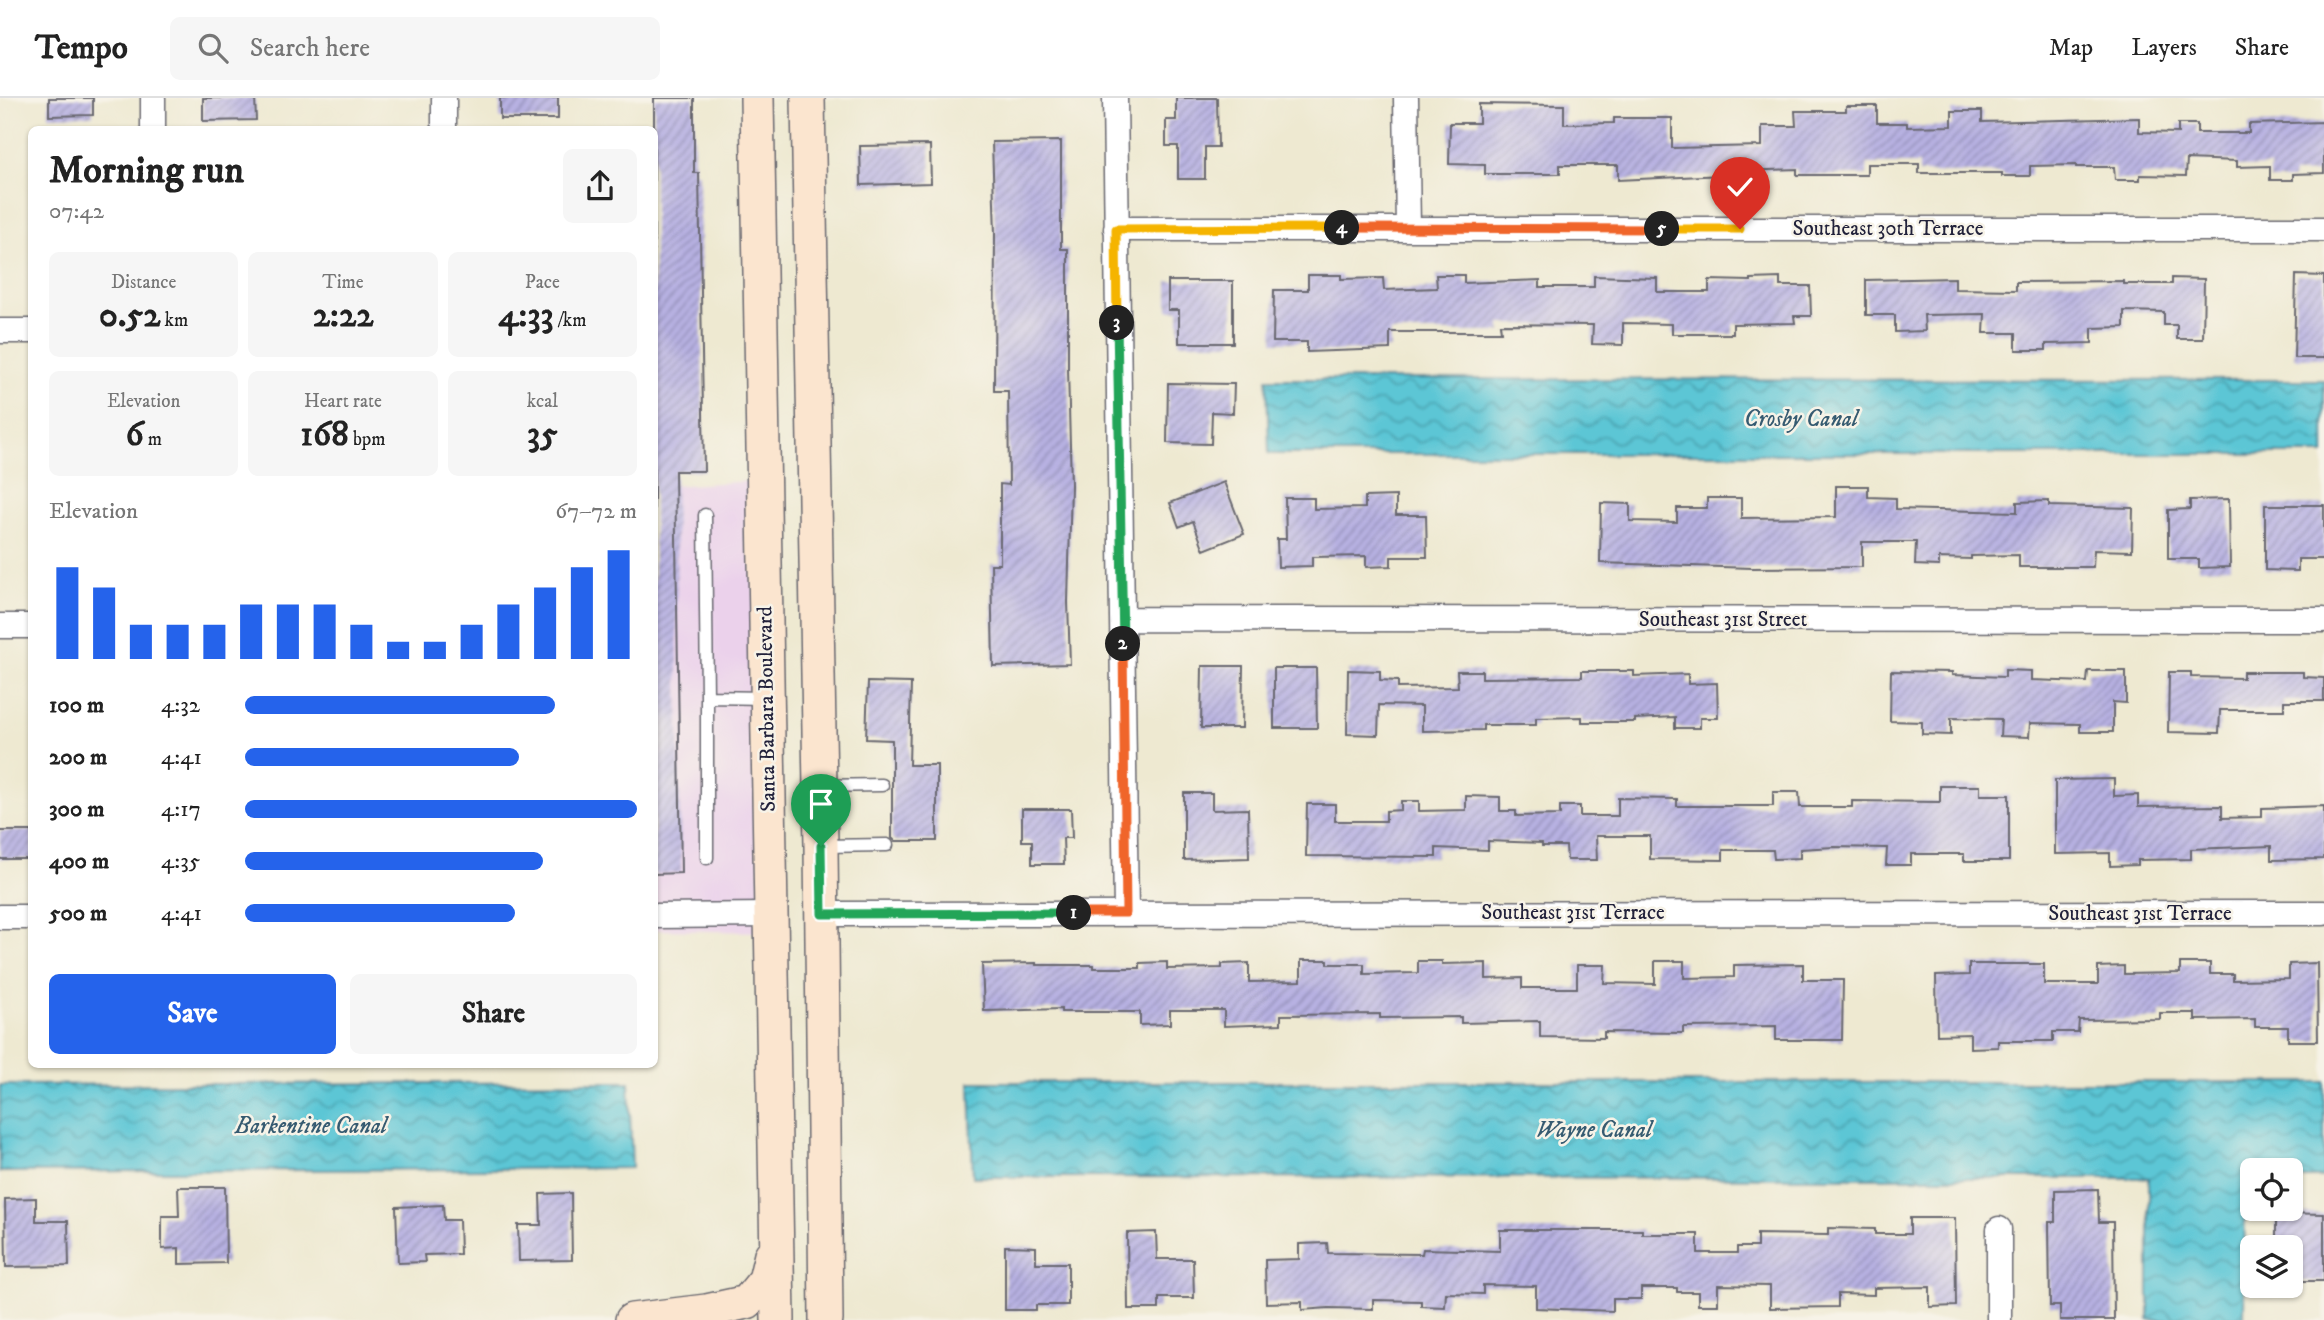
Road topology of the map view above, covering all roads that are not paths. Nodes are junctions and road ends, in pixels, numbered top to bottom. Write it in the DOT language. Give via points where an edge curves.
graph roads {
  1 [pos="153,98"];
  2 [pos="444,98"];
  3 [pos="757,98"];
  4 [pos="808,98"];
  5 [pos="1115,98"];
  6 [pos="1406,98"];
  7 [pos="153,126"];
  8 [pos="444,126"];
  9 [pos="1408,228"];
  10 [pos="1116,229"];
  11 [pos="2324,229"];
  12 [pos="0,331"];
  13 [pos="28,331"];
  14 [pos="705,515"];
  15 [pos="1123,620"];
  16 [pos="2324,620"];
  17 [pos="0,626"];
  18 [pos="28,626"];
  19 [pos="708,697"];
  20 [pos="767,698"];
  21 [pos="882,785"];
  22 [pos="820,786"];
  23 [pos="887,845"];
  24 [pos="821,846"];
  25 [pos="707,858"];
  26 [pos="1126,913"];
  27 [pos="2324,913"];
  28 [pos="822,914"];
  29 [pos="771,915"];
  30 [pos="658,916"];
  31 [pos="28,917"];
  32 [pos="0,918"];
  33 [pos="1999,1229"];
  34 [pos="776,1235"];
  35 [pos="632,1320"];
  36 [pos="778,1320"];
  37 [pos="826,1320"];
  38 [pos="1999,1320"];
  1 -- 7 [label="street"];
  2 -- 8 [label="street"];
  3 -- 20 [label="main road, Santa Barbara Boulevard"];
  4 -- 22 [label="main road"];
  5 -- 10 [label="street"];
  6 -- 9 [label="street"];
  9 -- 10 [label="street, Southeast 30th Terrace"];
  9 -- 11 [label="street, Southeast 30th Terrace"];
  10 -- 15 [label="street"];
  12 -- 13 [label="street"];
  14 -- 19 [label="lane"];
  15 -- 16 [label="street, Southeast 31st Street"];
  15 -- 26 [label="street"];
  17 -- 18 [label="street"];
  19 -- 20 [label="lane"];
  19 -- 25 [label="lane"];
  20 -- 29 [label="main road, Santa Barbara Boulevard"];
  21 -- 22 [label="lane"];
  22 -- 24 [label="main road"];
  23 -- 24 [label="lane"];
  24 -- 28 [label="main road"];
  26 -- 27 [label="street, Southeast 31st Terrace"];
  26 -- 28 [label="street, Southeast 31st Terrace"];
  28 -- 37 [label="main road"];
  29 -- 30 [label="street"];
  29 -- 34 [label="main road, Santa Barbara Boulevard"];
  31 -- 32 [label="street"];
  33 -- 38 [label="street"];
  34 -- 35 [label="main road" via="765,1280 747,1302"];
  34 -- 36 [label="main road, Santa Barbara Boulevard"];
}
